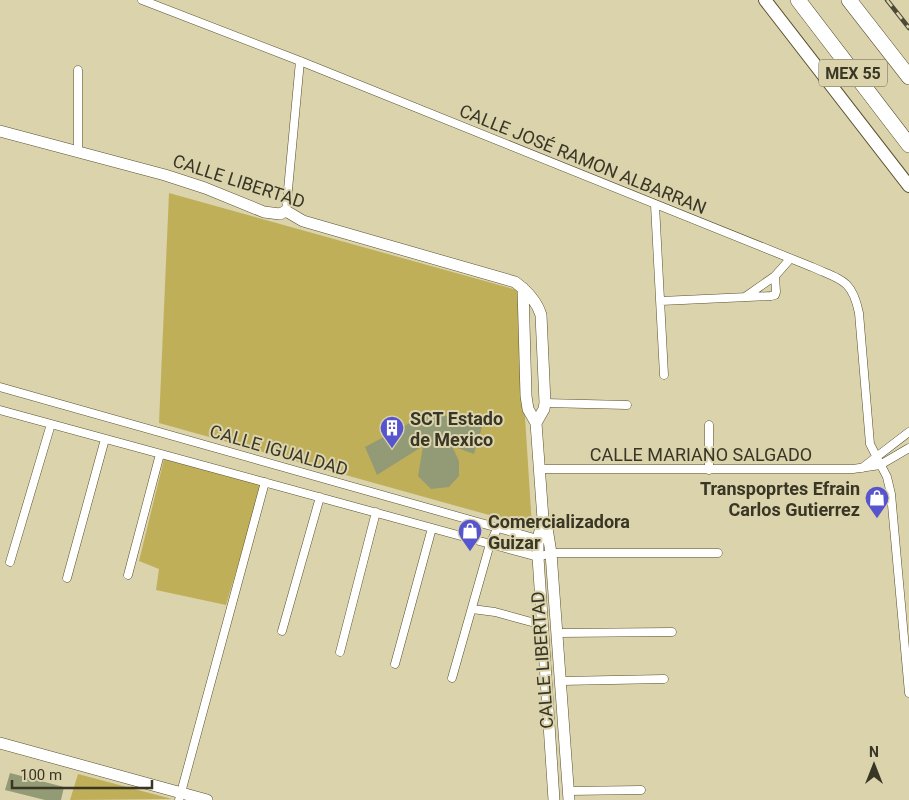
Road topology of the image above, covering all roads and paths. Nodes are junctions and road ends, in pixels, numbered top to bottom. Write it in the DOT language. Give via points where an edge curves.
graph roads {
  1 [pos="142,0"];
  2 [pos="765,0"];
  3 [pos="798,0"];
  4 [pos="849,0"];
  5 [pos="300,61"];
  6 [pos="78,70"];
  7 [pos="909,77"];
  8 [pos="0,131"];
  9 [pos="909,145"];
  10 [pos="78,152"];
  11 [pos="909,186"];
  12 [pos="655,205"];
  13 [pos="286,211"];
  14 [pos="790,259"];
  15 [pos="775,276"];
  16 [pos="523,288"];
  17 [pos="745,297"];
  18 [pos="661,301"];
  19 [pos="664,375"];
  20 [pos="0,387"];
  21 [pos="545,403"];
  22 [pos="627,405"];
  23 [pos="0,410"];
  24 [pos="536,423"];
  25 [pos="51,424"];
  26 [pos="709,425"];
  27 [pos="909,432"];
  28 [pos="105,439"];
  29 [pos="909,448"];
  30 [pos="160,454"];
  31 [pos="875,457"];
  32 [pos="881,467"];
  33 [pos="862,468"];
  34 [pos="540,469"];
  35 [pos="709,470"];
  36 [pos="264,482"];
  37 [pos="320,497"];
  38 [pos="376,512"];
  39 [pos="543,519"];
  40 [pos="432,528"];
  41 [pos="498,528"];
  42 [pos="538,539"];
  43 [pos="490,544"];
  44 [pos="551,548"];
  45 [pos="718,553"];
  46 [pos="538,557"];
  47 [pos="10,562"];
  48 [pos="128,575"];
  49 [pos="67,578"];
  50 [pos="472,609"];
  51 [pos="543,622"];
  52 [pos="282,630"];
  53 [pos="672,632"];
  54 [pos="558,634"];
  55 [pos="340,652"];
  56 [pos="395,664"];
  57 [pos="452,678"];
  58 [pos="664,679"];
  59 [pos="561,681"];
  60 [pos="909,693"];
  61 [pos="0,743"];
  62 [pos="641,790"];
  63 [pos="569,795"];
  64 [pos="180,796"];
  65 [pos="207,800"];
  66 [pos="554,800"];
  1 -- 5 [label="street, CALLE JOSÉ RAMON ALBARRAN"];
  2 -- 11 [label="main road"];
  3 -- 9 [label="highway, MEX 55"];
  4 -- 7 [label="highway, MEX 55"];
  5 -- 12 [label="street, CALLE JOSÉ RAMON ALBARRAN"];
  5 -- 13 [label="street"];
  6 -- 10 [label="street"];
  8 -- 10 [label="main road, CALLE LIBERTAD"];
  10 -- 13 [label="main road, CALLE LIBERTAD" via="165,175 264,212 280,214"];
  12 -- 14 [label="street, CALLE JOSÉ RAMON ALBARRAN"];
  12 -- 18 [label="street"];
  13 -- 16 [label="main road, CALLE LIBERTAD" via="303,221 508,280"];
  14 -- 15 [label="street"];
  14 -- 31 [label="street, CALLE JOSÉ RAMON ALBARRAN" via="838,279 853,291 859,313 869,440"];
  15 -- 17 [label="street"];
  15 -- 17 [label="street" via="774,295"];
  16 -- 21 [label="main road, CALLE LIBERTAD" via="541,315"];
  16 -- 24 [label="main road, CALLE LIBERTAD" via="526,396 528,409"];
  17 -- 18 [label="street"];
  18 -- 19 [label="street"];
  20 -- 41 [label="street, CALLE IGUALDAD"];
  21 -- 22 [label="street"];
  21 -- 24 [label="main road, CALLE LIBERTAD"];
  23 -- 25 [label="street, CALLE IGUALDAD"];
  24 -- 34 [label="main road, CALLE LIBERTAD"];
  25 -- 28 [label="street, CALLE IGUALDAD"];
  25 -- 47 [label="street"];
  26 -- 35 [label="street"];
  27 -- 31 [label="street"];
  28 -- 30 [label="street, CALLE IGUALDAD"];
  28 -- 49 [label="street"];
  29 -- 32 [label="street, CALLE MARIANO SALGADO"];
  30 -- 36 [label="street, CALLE IGUALDAD"];
  30 -- 48 [label="street"];
  31 -- 32 [label="street, CALLE JOSÉ RAMON ALBARRAN"];
  31 -- 33 [label="street"];
  32 -- 33 [label="street, CALLE MARIANO SALGADO"];
  32 -- 60 [label="street, CALLE JOSÉ RAMON ALBARRAN" via="887,476 891,494"];
  33 -- 35 [label="street, CALLE MARIANO SALGADO"];
  34 -- 35 [label="street, CALLE MARIANO SALGADO"];
  34 -- 39 [label="main road, CALLE LIBERTAD"];
  36 -- 37 [label="street, CALLE IGUALDAD"];
  36 -- 64 [label="street"];
  37 -- 38 [label="street, CALLE IGUALDAD"];
  37 -- 52 [label="street"];
  38 -- 40 [label="street, CALLE IGUALDAD"];
  38 -- 55 [label="street"];
  39 -- 42 [label="main road, CALLE LIBERTAD"];
  39 -- 44 [label="main road, CALLE LIBERTAD"];
  40 -- 43 [label="street, CALLE IGUALDAD"];
  40 -- 56 [label="street"];
  41 -- 42 [label="street, CALLE IGUALDAD"];
  41 -- 43 [label="street"];
  42 -- 44 [label="street, CALLE IGUALDAD"];
  42 -- 46 [label="main road, CALLE LIBERTAD"];
  43 -- 46 [label="street, CALLE IGUALDAD"];
  43 -- 50 [label="street"];
  44 -- 45 [label="street"];
  44 -- 46 [label="street"];
  44 -- 54 [label="main road, CALLE LIBERTAD"];
  46 -- 51 [label="main road, CALLE LIBERTAD"];
  50 -- 51 [label="street"];
  50 -- 57 [label="street"];
  51 -- 66 [label="main road, CALLE LIBERTAD"];
  53 -- 54 [label="street"];
  54 -- 59 [label="main road, CALLE LIBERTAD"];
  58 -- 59 [label="street"];
  59 -- 63 [label="main road, CALLE LIBERTAD"];
  61 -- 64 [label="main road"];
  62 -- 63 [label="street"];
  64 -- 65 [label="main road"];
}
